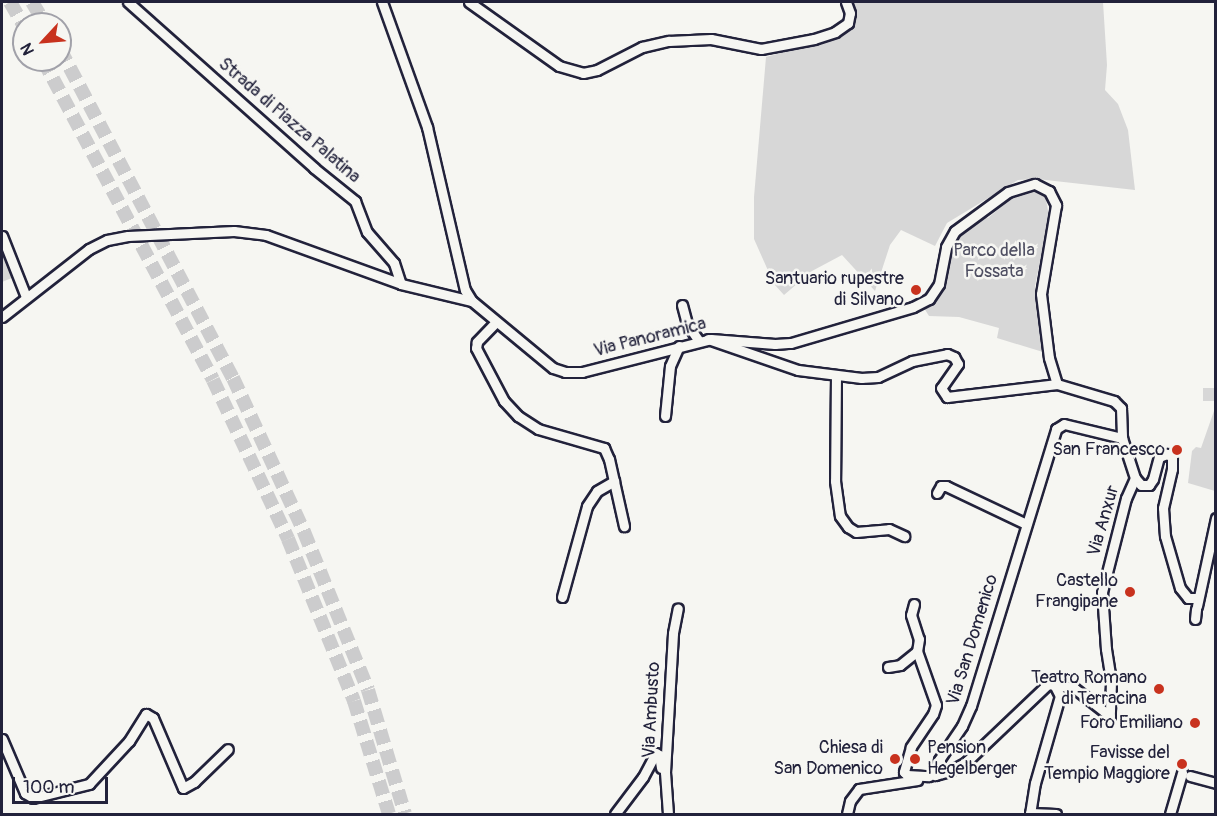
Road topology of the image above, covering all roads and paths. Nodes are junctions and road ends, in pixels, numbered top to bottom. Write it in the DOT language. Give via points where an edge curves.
graph roads {
  1 [pos="128,2"];
  2 [pos="382,2"];
  3 [pos="469,2"];
  4 [pos="846,2"];
  5 [pos="2,236"];
  6 [pos="401,284"];
  7 [pos="26,297"];
  8 [pos="472,301"];
  9 [pos="682,305"];
  10 [pos="2,317"];
  11 [pos="496,322"];
  12 [pos="704,340"];
  13 [pos="679,346"];
  14 [pos="836,375"];
  15 [pos="1057,384"];
  16 [pos="665,416"];
  17 [pos="1122,438"];
  18 [pos="1135,478"];
  19 [pos="614,481"];
  20 [pos="937,493"];
  21 [pos="1215,518"];
  22 [pos="1026,524"];
  23 [pos="624,526"];
  24 [pos="904,536"];
  25 [pos="562,597"];
  26 [pos="914,604"];
  27 [pos="1197,604"];
  28 [pos="678,608"];
  29 [pos="1195,620"];
  30 [pos="917,651"];
  31 [pos="888,667"];
  32 [pos="1055,686"];
  33 [pos="2,739"];
  34 [pos="228,749"];
  35 [pos="932,775"];
  36 [pos="665,782"];
  37 [pos="1215,783"];
  38 [pos="615,814"];
  39 [pos="668,814"];
  40 [pos="847,814"];
  41 [pos="1030,814"];
  42 [pos="1056,814"];
  43 [pos="1170,814"];
  1 -- 6 [label="street, Strada di Piazza Palatina" via="355,201 367,232 394,263"];
  2 -- 8 [label="street, Via Panoramica" via="424,117 461,280"];
  3 -- 4 [label="street" via="559,66 583,73 642,47 677,40 711,39 761,49 814,39 846,25 850,13"];
  5 -- 7 [label="street"];
  6 -- 7 [label="street" via="267,235 234,231 107,240"];
  6 -- 8 [label="street"];
  7 -- 10 [label="street"];
  8 -- 11 [label="street, Via Panoramica"];
  9 -- 12 [label="street" via="687,324"];
  11 -- 13 [label="street, Via Panoramica" via="548,366 565,372 588,370"];
  11 -- 19 [label="street" via="476,348 507,405 542,430 601,447 608,455"];
  12 -- 13 [label="street, Via Panoramica"];
  12 -- 14 [label="street, Via Anxur" via="787,367"];
  12 -- 15 [label="street, Via Panoramica" via="791,343 919,305 932,296 939,284 945,250 955,231 1008,192 1035,184 1049,191 1056,207 1041,294 1049,358"];
  13 -- 16 [label="street" via="670,366"];
  14 -- 15 [label="street, Via Anxur" via="878,377 912,361 947,354 958,364 941,388 947,397"];
  14 -- 24 [label="street" via="834,481 842,519 856,532 889,529"];
  15 -- 17 [label="street, Via Anxur" via="1118,404 1122,411"];
  17 -- 18 [label="street, Via Anxur"];
  17 -- 22 [label="street, Via San Domenico" via="1058,425"];
  18 -- 27 [label="street" via="1141,485 1149,485 1160,457 1172,457 1163,515 1166,542 1180,588"];
  18 -- 32 [label="street, Via Anxur" via="1102,588 1111,682 1110,716 1074,688"];
  19 -- 23 [label="street"];
  19 -- 25 [label="street" via="597,491 587,506"];
  20 -- 22 [label="street" via="941,486 946,486"];
  21 -- 27 [label="street"];
  22 -- 35 [label="street, Via San Domenico" via="971,706"];
  26 -- 30 [label="street" via="911,615"];
  27 -- 29 [label="street"];
  28 -- 36 [label="street, Via Ambusto" via="673,633"];
  30 -- 31 [label="street" via="901,664"];
  30 -- 35 [label="street" via="936,708 913,744 904,772 907,776"];
  32 -- 35 [label="street" via="1048,684 1042,688 964,763"];
  32 -- 41 [label="street" via="1060,696"];
  33 -- 34 [label="street" via="25,791 33,798 89,784 129,741 146,714 153,718 183,788"];
  35 -- 40 [label="street" via="860,789 850,801"];
  36 -- 38 [label="street" via="656,753"];
  36 -- 39 [label="street, Via Ambusto"];
  37 -- 43 [label="street" via="1186,774"];
  41 -- 42 [label="street"];
}
